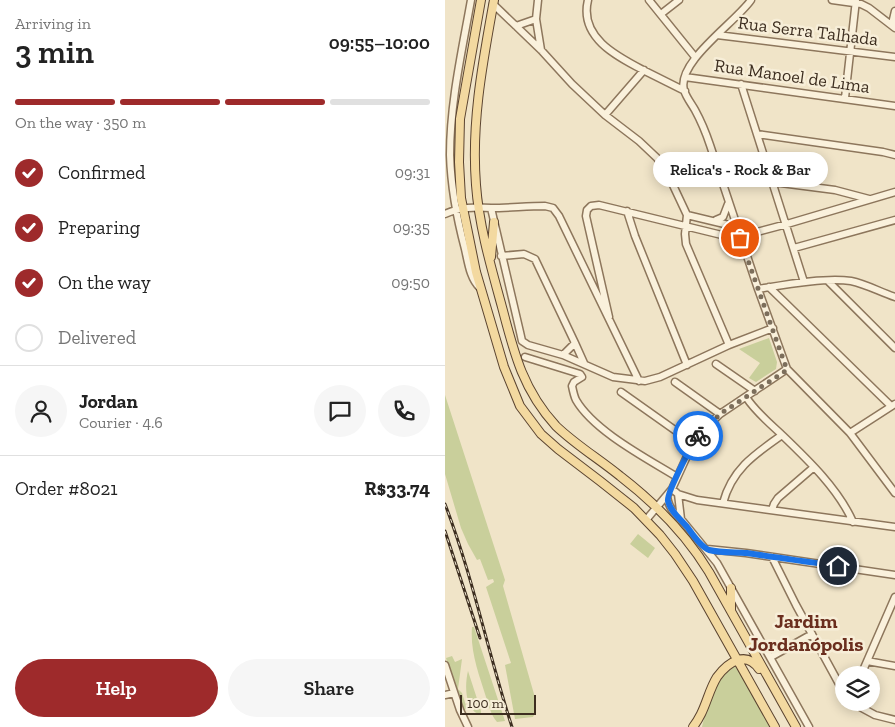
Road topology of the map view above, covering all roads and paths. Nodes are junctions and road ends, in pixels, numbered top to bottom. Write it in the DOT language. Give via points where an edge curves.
graph roads {
  1 [pos="471,0"];
  2 [pos="481,0"];
  3 [pos="538,0"];
  4 [pos="588,0"];
  5 [pos="649,0"];
  6 [pos="679,0"];
  7 [pos="751,0"];
  8 [pos="832,0"];
  9 [pos="856,1"];
  10 [pos="494,2"];
  11 [pos="895,11"];
  12 [pos="661,14"];
  13 [pos="536,19"];
  14 [pos="516,26"];
  15 [pos="893,26"];
  16 [pos="717,35"];
  17 [pos="541,50"];
  18 [pos="851,52"];
  19 [pos="695,57"];
  20 [pos="895,57"];
  21 [pos="644,70"];
  22 [pos="685,77"];
  23 [pos="741,84"];
  24 [pos="685,91"];
  25 [pos="845,98"];
  26 [pos="895,106"];
  27 [pos="605,115"];
  28 [pos="757,134"];
  29 [pos="895,155"];
  30 [pos="448,156"];
  31 [pos="773,182"];
  32 [pos="895,192"];
  33 [pos="869,199"];
  34 [pos="729,203"];
  35 [pos="478,206"];
  36 [pos="491,208"];
  37 [pos="459,209"];
  38 [pos="627,211"];
  39 [pos="445,214"];
  40 [pos="687,215"];
  41 [pos="714,220"];
  42 [pos="895,220"];
  43 [pos="494,222"];
  44 [pos="787,224"];
  45 [pos="686,226"];
  46 [pos="737,226"];
  47 [pos="740,238"];
  48 [pos="795,248"];
  49 [pos="501,256"];
  50 [pos="490,264"];
  51 [pos="601,276"];
  52 [pos="591,280"];
  53 [pos="828,281"];
  54 [pos="804,282"];
  55 [pos="769,287"];
  56 [pos="757,289"];
  57 [pos="895,297"];
  58 [pos="609,316"];
  59 [pos="773,328"];
  60 [pos="575,343"];
  61 [pos="729,345"];
  62 [pos="895,348"];
  63 [pos="563,354"];
  64 [pos="525,357"];
  65 [pos="583,363"];
  66 [pos="716,364"];
  67 [pos="687,365"];
  68 [pos="787,370"];
  69 [pos="639,381"];
  70 [pos="675,382"];
  71 [pos="755,391"];
  72 [pos="621,392"];
  73 [pos="746,397"];
  74 [pos="893,405"];
  75 [pos="720,414"];
  76 [pos="850,433"];
  77 [pos="782,435"];
  78 [pos="693,443"];
  79 [pos="814,467"];
  80 [pos="677,477"];
  81 [pos="672,489"];
  82 [pos="895,493"];
  83 [pos="678,494"];
  84 [pos="667,496"];
  85 [pos="723,503"];
  86 [pos="657,507"];
  87 [pos="772,510"];
  88 [pos="681,519"];
  89 [pos="646,520"];
  90 [pos="853,522"];
  91 [pos="895,527"];
  92 [pos="707,549"];
  93 [pos="772,557"];
  94 [pos="895,575"];
  95 [pos="731,588"];
  96 [pos="895,597"];
  97 [pos="731,612"];
  98 [pos="812,634"];
  99 [pos="771,657"];
  100 [pos="738,660"];
  101 [pos="867,661"];
  102 [pos="445,665"];
  103 [pos="865,666"];
  104 [pos="895,666"];
  105 [pos="835,676"];
  106 [pos="454,693"];
  107 [pos="776,694"];
  108 [pos="445,695"];
  109 [pos="864,711"];
  110 [pos="895,713"];
  111 [pos="701,716"];
  112 [pos="885,718"];
  113 [pos="895,720"];
  114 [pos="468,727"];
  115 [pos="693,727"];
  116 [pos="699,727"];
  117 [pos="775,727"];
  118 [pos="796,727"];
  119 [pos="809,727"];
  1 -- 30 [label="street"];
  2 -- 37 [label="main road" via="460,119"];
  3 -- 13 [label="street"];
  4 -- 21 [label="street" via="587,18 599,40 615,55"];
  5 -- 12 [label="street"];
  6 -- 12 [label="street"];
  7 -- 16 [label="street"];
  8 -- 9 [label="street"];
  9 -- 15 [label="street"];
  9 -- 18 [label="street"];
  10 -- 14 [label="street"];
  10 -- 35 [label="main road" via="481,69 474,143"];
  11 -- 15 [label="street"];
  12 -- 19 [label="street"];
  13 -- 14 [label="street"];
  13 -- 17 [label="street"];
  14 -- 17 [label="street"];
  16 -- 18 [label="street, Rua Serra Talhada"];
  16 -- 19 [label="street"];
  17 -- 27 [label="street"];
  18 -- 20 [label="street, Rua Serra Talhada"];
  18 -- 25 [label="street"];
  19 -- 22 [label="street"];
  21 -- 24 [label="street"];
  21 -- 27 [label="street"];
  22 -- 23 [label="street, Rua Manoel de Lima"];
  22 -- 24 [label="street"];
  23 -- 25 [label="street, Rua Manoel de Lima"];
  23 -- 28 [label="street"];
  24 -- 34 [label="street" via="707,136"];
  25 -- 26 [label="street, Rua Manoel de Lima"];
  27 -- 40 [label="street" via="657,158"];
  28 -- 29 [label="street"];
  28 -- 31 [label="street"];
  30 -- 37 [label="street"];
  31 -- 33 [label="street" via="835,190"];
  31 -- 44 [label="street"];
  32 -- 33 [label="street"];
  33 -- 44 [label="street"];
  34 -- 41 [label="street" via="723,217"];
  34 -- 46 [label="street"];
  35 -- 36 [label="street"];
  35 -- 37 [label="street"];
  35 -- 50 [label="main road"];
  36 -- 43 [label="street"];
  36 -- 52 [label="street" via="553,208"];
  37 -- 39 [label="street"];
  37 -- 89 [label="main road" via="501,358 527,416 549,441"];
  38 -- 45 [label="street"];
  38 -- 51 [label="street" via="594,205 586,213"];
  38 -- 67 [label="street"];
  40 -- 41 [label="street"];
  40 -- 45 [label="street"];
  41 -- 46 [label="street"];
  42 -- 48 [label="street"];
  43 -- 49 [label="street"];
  43 -- 50 [label="main road"];
  44 -- 47 [label="street"];
  44 -- 48 [label="street"];
  45 -- 47 [label="street"];
  45 -- 61 [label="street" via="686,244"];
  46 -- 47 [label="street"];
  47 -- 56 [label="street"];
  48 -- 54 [label="street"];
  49 -- 60 [label="street" via="525,254 535,259"];
  49 -- 63 [label="street" via="522,339 528,345"];
  50 -- 86 [label="main road" via="514,355 535,400 566,435"];
  51 -- 52 [label="street"];
  51 -- 58 [label="street"];
  52 -- 58 [label="street"];
  53 -- 54 [label="street"];
  53 -- 57 [label="street" via="852,281"];
  53 -- 62 [label="street"];
  54 -- 55 [label="street"];
  55 -- 56 [label="street"];
  55 -- 74 [label="street"];
  56 -- 59 [label="street"];
  58 -- 69 [label="street"];
  59 -- 61 [label="street"];
  59 -- 68 [label="street"];
  60 -- 63 [label="street"];
  60 -- 65 [label="street"];
  61 -- 67 [label="street"];
  63 -- 65 [label="street"];
  64 -- 80 [label="street" via="581,374 582,377 572,386 575,398 588,416"];
  65 -- 69 [label="street" via="619,379"];
  66 -- 71 [label="street"];
  67 -- 69 [label="street" via="651,380"];
  68 -- 71 [label="street"];
  68 -- 76 [label="street"];
  70 -- 75 [label="street"];
  71 -- 73 [label="street"];
  72 -- 78 [label="street"];
  73 -- 75 [label="street"];
  73 -- 77 [label="street"];
  74 -- 76 [label="street"];
  75 -- 78 [label="street"];
  76 -- 82 [label="street"];
  77 -- 79 [label="street"];
  77 -- 85 [label="street" via="751,456 729,486"];
  78 -- 80 [label="street"];
  79 -- 87 [label="street" via="778,498"];
  79 -- 90 [label="street"];
  80 -- 81 [label="street"];
  81 -- 83 [label="street"];
  81 -- 84 [label="street"];
  83 -- 85 [label="street"];
  83 -- 88 [label="street"];
  84 -- 86 [label="street"];
  84 -- 88 [label="street" via="674,513"];
  85 -- 87 [label="street"];
  86 -- 89 [label="street"];
  86 -- 97 [label="main road" via="693,548"];
  87 -- 90 [label="street"];
  88 -- 92 [label="street"];
  89 -- 100 [label="main road" via="684,566"];
  90 -- 91 [label="street"];
  92 -- 93 [label="street"];
  92 -- 95 [label="street"];
  93 -- 94 [label="street"];
  93 -- 98 [label="street"];
  95 -- 97 [label="main road"];
  95 -- 99 [label="street"];
  96 -- 101 [label="street" via="889,619"];
  97 -- 107 [label="main road"];
  98 -- 99 [label="street"];
  98 -- 105 [label="street"];
  99 -- 119 [label="street"];
  100 -- 107 [label="main road" via="753,662"];
  100 -- 111 [label="main road" via="717,678"];
  100 -- 117 [label="main road"];
  101 -- 103 [label="street"];
  101 -- 104 [label="street"];
  102 -- 106 [label="street"];
  106 -- 108 [label="street"];
  106 -- 114 [label="street"];
  107 -- 118 [label="main road"];
  109 -- 112 [label="street"];
  110 -- 112 [label="street"];
  111 -- 115 [label="main road"];
  111 -- 116 [label="main road"];
  112 -- 113 [label="street"];
}
